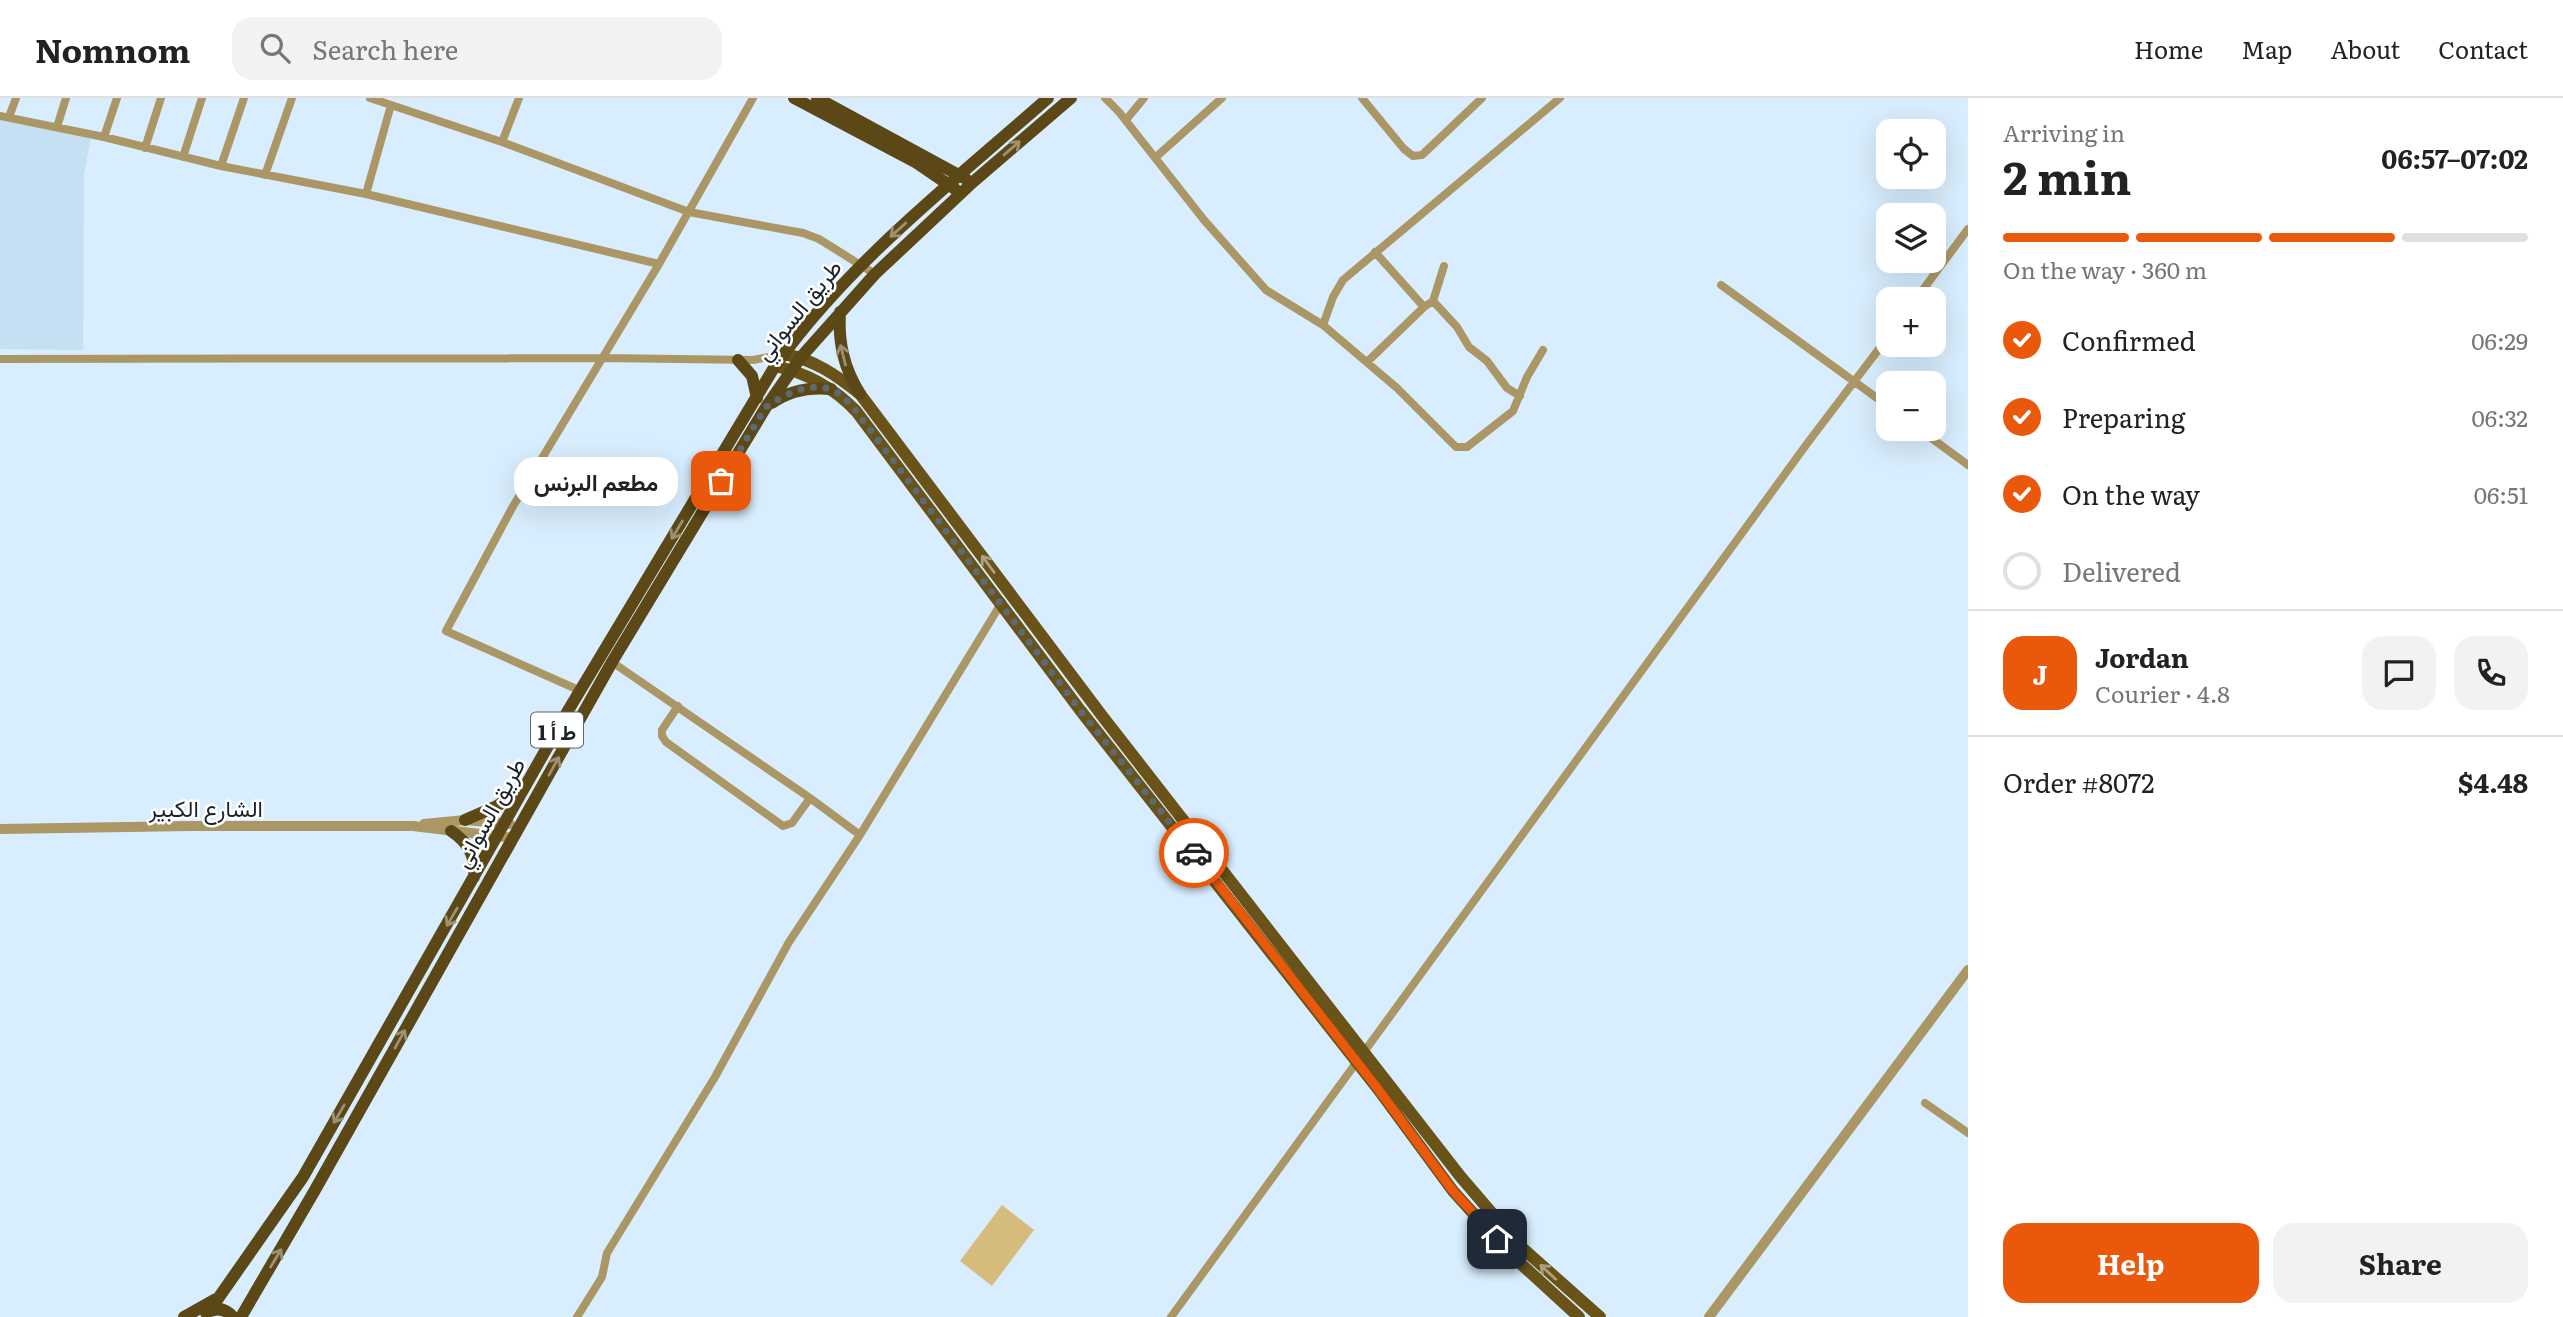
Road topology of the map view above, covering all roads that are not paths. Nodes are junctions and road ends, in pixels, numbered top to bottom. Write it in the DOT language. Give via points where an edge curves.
graph roads {
  1 [pos="16,98"];
  2 [pos="66,98"];
  3 [pos="117,98"];
  4 [pos="160,98"];
  5 [pos="202,98"];
  6 [pos="244,98"];
  7 [pos="292,98"];
  8 [pos="370,98"];
  9 [pos="519,98"];
  10 [pos="753,98"];
  11 [pos="794,98"];
  12 [pos="817,98"];
  13 [pos="1048,98"];
  14 [pos="1071,98"];
  15 [pos="1105,98"];
  16 [pos="1144,98"];
  17 [pos="1222,98"];
  18 [pos="1362,98"];
  19 [pos="1482,98"];
  20 [pos="1560,98"];
  21 [pos="391,105"];
  22 [pos="5,116"];
  23 [pos="1126,120"];
  24 [pos="57,127"];
  25 [pos="103,136"];
  26 [pos="502,142"];
  27 [pos="145,148"];
  28 [pos="183,157"];
  29 [pos="1156,157"];
  30 [pos="221,166"];
  31 [pos="265,175"];
  32 [pos="960,175"];
  33 [pos="973,182"];
  34 [pos="949,185"];
  35 [pos="961,193"];
  36 [pos="366,194"];
  37 [pos="689,212"];
  38 [pos="1968,229"];
  39 [pos="1375,252"];
  40 [pos="659,264"];
  41 [pos="861,264"];
  42 [pos="1444,266"];
  43 [pos="875,274"];
  44 [pos="1721,285"];
  45 [pos="1925,287"];
  46 [pos="1433,301"];
  47 [pos="1424,307"];
  48 [pos="840,313"];
  49 [pos="1323,325"];
  50 [pos="1543,350"];
  51 [pos="1876,353"];
  52 [pos="784,354"];
  53 [pos="801,357"];
  54 [pos="602,358"];
  55 [pos="0,359"];
  56 [pos="738,360"];
  57 [pos="753,360"];
  58 [pos="1367,362"];
  59 [pos="775,366"];
  60 [pos="792,370"];
  61 [pos="1855,382"];
  62 [pos="831,389"];
  63 [pos="860,394"];
  64 [pos="1520,396"];
  65 [pos="1876,397"];
  66 [pos="762,403"];
  67 [pos="1935,441"];
  68 [pos="1968,465"];
  69 [pos="1008,591"];
  70 [pos="1001,605"];
  71 [pos="612,662"];
  72 [pos="580,691"];
  73 [pos="678,706"];
  74 [pos="526,786"];
  75 [pos="810,798"];
  76 [pos="465,820"];
  77 [pos="520,825"];
  78 [pos="413,826"];
  79 [pos="500,828"];
  80 [pos="0,829"];
  81 [pos="451,831"];
  82 [pos="860,835"];
  83 [pos="513,838"];
  84 [pos="474,879"];
  85 [pos="1968,970"];
  86 [pos="1361,1057"];
  87 [pos="1925,1103"];
  88 [pos="1968,1133"];
  89 [pos="219,1297"];
  90 [pos="206,1314"];
  91 [pos="184,1317"];
  92 [pos="233,1317"];
  93 [pos="241,1317"];
  94 [pos="577,1317"];
  95 [pos="1171,1317"];
  96 [pos="1579,1317"];
  97 [pos="1600,1317"];
  98 [pos="1709,1317"];
  1 -- 22 [label="street"];
  2 -- 24 [label="street"];
  3 -- 25 [label="street"];
  4 -- 27 [label="street"];
  5 -- 28 [label="street"];
  6 -- 30 [label="street"];
  7 -- 31 [label="street"];
  8 -- 21 [label="street"];
  9 -- 26 [label="street"];
  10 -- 37 [label="street"];
  11 -- 34 [label="highway" via="917,163"];
  12 -- 32 [label="highway"];
  13 -- 32 [label="highway, طريق السواني"];
  33 -- 14 [label="highway, طريق السواني, one-way"];
  15 -- 23 [label="street"];
  16 -- 23 [label="street"];
  17 -- 29 [label="street"];
  18 -- 19 [label="street" via="1413,156 1422,155"];
  20 -- 39 [label="street"];
  21 -- 26 [label="street"];
  21 -- 36 [label="street"];
  22 -- 24 [label="street"];
  23 -- 29 [label="street"];
  24 -- 25 [label="street"];
  25 -- 27 [label="street"];
  26 -- 37 [label="street"];
  27 -- 28 [label="street"];
  28 -- 30 [label="street"];
  29 -- 49 [label="street" via="1266,290"];
  30 -- 31 [label="street"];
  31 -- 36 [label="street"];
  32 -- 33 [label="highway"];
  32 -- 34 [label="highway, طريق السواني"];
  33 -- 35 [label="highway, طريق السواني"];
  34 -- 35 [label="highway"];
  34 -- 41 [label="highway, طريق السواني / ط أ 1, one-way"];
  35 -- 43 [label="highway, طريق السواني"];
  36 -- 40 [label="street"];
  37 -- 40 [label="street"];
  37 -- 41 [label="street" via="803,233"];
  38 -- 45 [label="street"];
  39 -- 47 [label="street"];
  39 -- 49 [label="street" via="1343,280"];
  40 -- 54 [label="street"];
  41 -- 43 [label="street"];
  41 -- 52 [label="highway, طريق السواني / ط أ 1"];
  42 -- 46 [label="street"];
  43 -- 48 [label="highway, طريق السواني"];
  44 -- 61 [label="street"];
  46 -- 47 [label="street"];
  46 -- 64 [label="street" via="1469,347"];
  47 -- 58 [label="street"];
  48 -- 53 [label="highway, طريق السواني"];
  63 -- 48 [label="highway, one-way" via="845,363"];
  49 -- 58 [label="street"];
  50 -- 64 [label="street"];
  51 -- 61 [label="street"];
  52 -- 53 [label="main road"];
  52 -- 57 [label="street"];
  52 -- 59 [label="highway, طريق السواني / ط أ 1"];
  53 -- 60 [label="highway, طريق السواني"];
  53 -- 63 [label="main road"];
  54 -- 55 [label="street"];
  54 -- 56 [label="street"];
  54 -- 72 [label="street" via="512,508 446,631"];
  56 -- 57 [label="street"];
  56 -- 66 [label="highway" via="752,376"];
  57 -- 59 [label="street"];
  58 -- 64 [label="street" via="1462,449 1513,411"];
  59 -- 60 [label="main road"];
  59 -- 66 [label="highway, طريق السواني / ط أ 1"];
  60 -- 62 [label="main road"];
  60 -- 66 [label="highway, طريق السواني"];
  61 -- 65 [label="street"];
  61 -- 86 [label="street"];
  62 -- 66 [label="highway" via="790,393"];
  62 -- 70 [label="main road" via="856,411"];
  69 -- 63 [label="main road, one-way"];
  66 -- 71 [label="highway, طريق السواني"];
  66 -- 72 [label="highway, طريق السواني / ط أ 1, one-way"];
  67 -- 68 [label="street"];
  69 -- 70 [label="street"];
  69 -- 86 [label="main road"];
  70 -- 82 [label="street"];
  70 -- 86 [label="main road" via="1080,710"];
  71 -- 73 [label="street"];
  77 -- 71 [label="highway, طريق السواني, one-way"];
  72 -- 74 [label="highway, طريق السواني / ط أ 1"];
  73 -- 75 [label="street"];
  73 -- 75 [label="street" via="662,730 666,741 783,826 792,823"];
  74 -- 76 [label="highway"];
  74 -- 79 [label="highway, طريق السواني / ط أ 1"];
  75 -- 82 [label="street"];
  76 -- 78 [label="street, الشارع الكبير"];
  76 -- 79 [label="street, الشارع الكبير"];
  77 -- 79 [label="street, الشارع الكبير"];
  77 -- 83 [label="highway, طريق السواني"];
  78 -- 80 [label="street, الشارع الكبير"];
  78 -- 81 [label="street, الشارع الكبير"];
  79 -- 81 [label="street, الشارع الكبير"];
  79 -- 83 [label="street, الشارع الكبير"];
  79 -- 84 [label="highway, طريق السواني / ط أ 1"];
  81 -- 84 [label="highway" via="468,846"];
  82 -- 94 [label="street" via="789,942 715,1077 607,1253 602,1277"];
  93 -- 83 [label="highway, طريق السواني, one-way"];
  84 -- 89 [label="highway, طريق السواني / ط أ 1, one-way" via="299,1183"];
  85 -- 98 [label="street"];
  86 -- 95 [label="street"];
  86 -- 96 [label="main road" via="1465,1205 1541,1285"];
  97 -- 86 [label="main road, one-way" via="1496,1220"];
  87 -- 88 [label="street"];
  89 -- 90 [label="highway, طريق السواني / ط أ 1"];
  89 -- 91 [label="highway"];
  90 -- 92 [label="highway" via="223,1310"];
}
